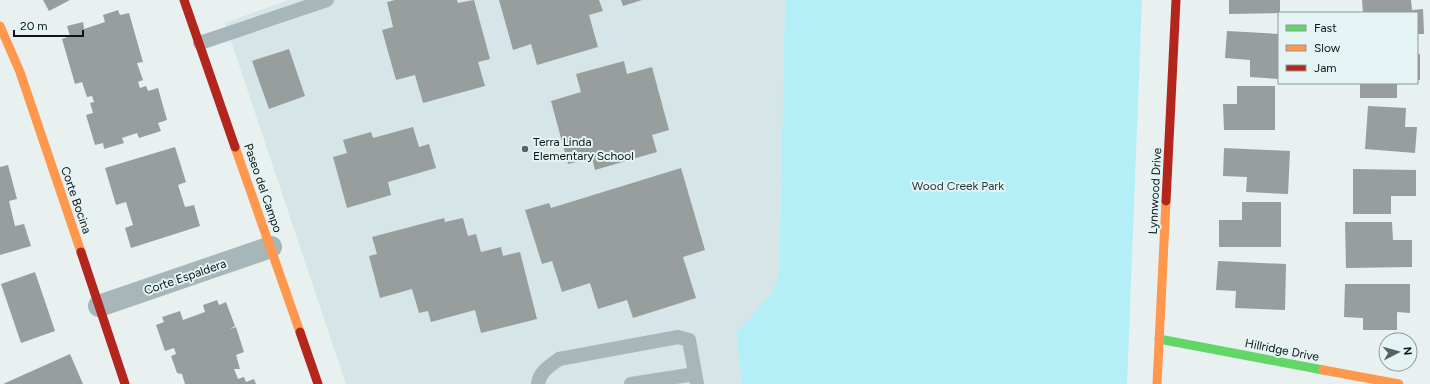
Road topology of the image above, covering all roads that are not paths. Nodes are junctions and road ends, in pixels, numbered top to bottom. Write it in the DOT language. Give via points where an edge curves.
graph roads {
  1 [pos="184,0"];
  2 [pos="327,0"];
  3 [pos="1176,0"];
  4 [pos="0,26"];
  5 [pos="200,43"];
  6 [pos="271,247"];
  7 [pos="99,306"];
  8 [pos="1160,339"];
  9 [pos="696,379"];
  10 [pos="125,384"];
  11 [pos="318,384"];
  12 [pos="538,384"];
  13 [pos="631,384"];
  14 [pos="1157,384"];
  15 [pos="1399,384"];
  1 -- 5 [label="street, Paseo del Campo"];
  2 -- 5 [label="lane"];
  3 -- 8 [label="street, Lynnwood Drive"];
  4 -- 7 [label="street, Corte Bocina" via="20,72"];
  5 -- 6 [label="street, Paseo del Campo"];
  6 -- 7 [label="street, Corte Espaldera"];
  6 -- 11 [label="street, Paseo del Campo"];
  7 -- 10 [label="street, Corte Bocina"];
  8 -- 14 [label="street, Lynnwood Drive"];
  8 -- 15 [label="street, Hillridge Drive"];
  9 -- 12 [label="lane" via="689,340 678,337 558,359 544,369"];
  9 -- 13 [label="lane"];
}
